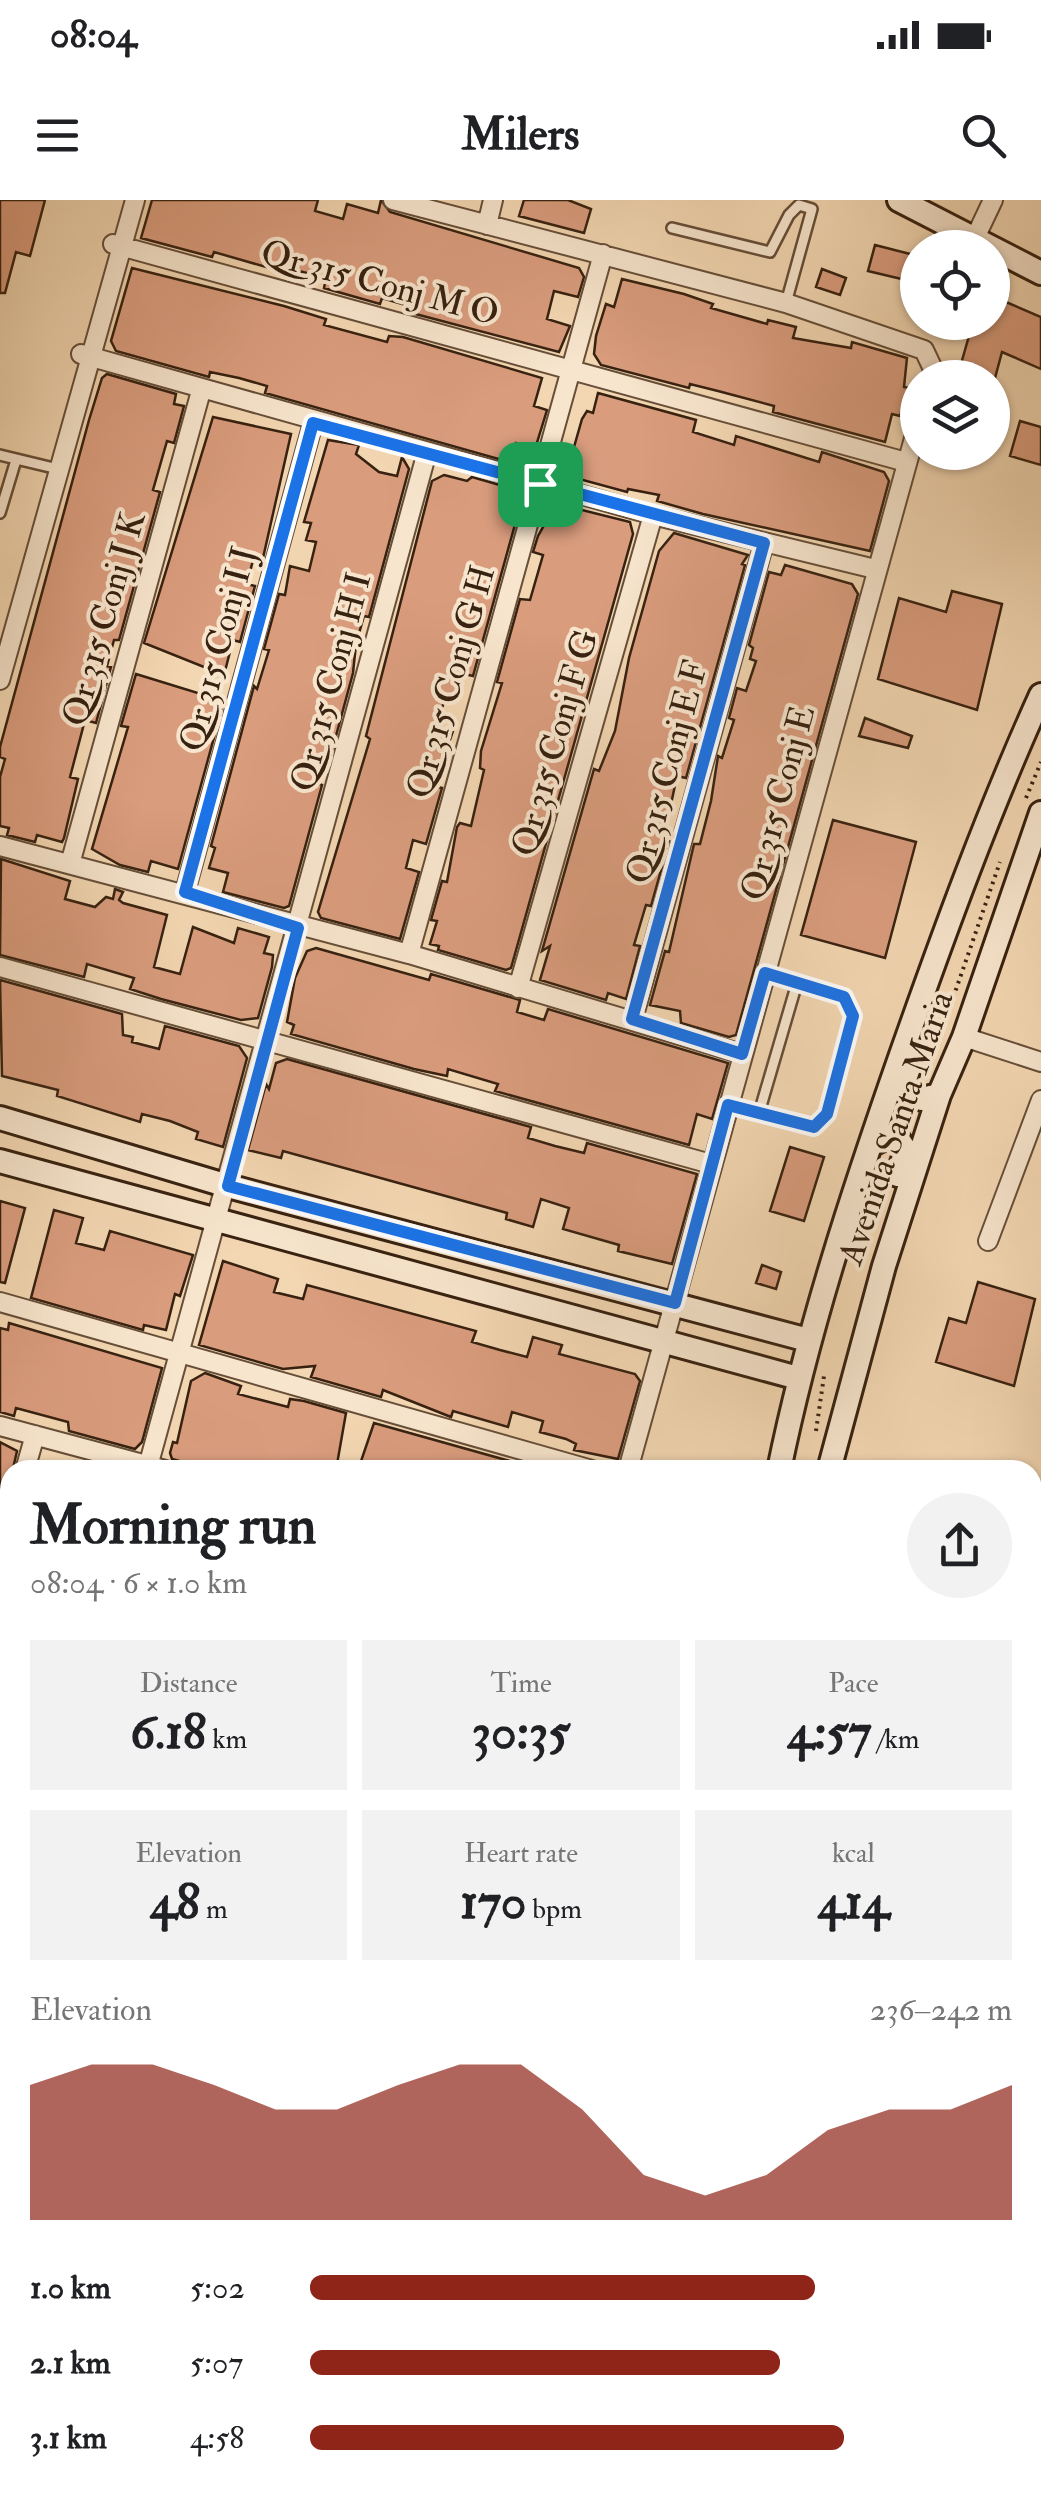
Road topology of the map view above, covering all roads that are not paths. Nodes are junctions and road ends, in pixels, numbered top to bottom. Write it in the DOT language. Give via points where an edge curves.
graph roads {
  1 [pos="136,200"];
  2 [pos="393,200"];
  3 [pos="493,200"];
  4 [pos="898,200"];
  5 [pos="993,200"];
  6 [pos="487,225"];
  7 [pos="672,228"];
  8 [pos="959,230"];
  9 [pos="979,230"];
  10 [pos="117,245"];
  11 [pos="603,254"];
  12 [pos="1010,257"];
  13 [pos="1041,273"];
  14 [pos="786,304"];
  15 [pos="86,356"];
  16 [pos="929,360"];
  17 [pos="572,369"];
  18 [pos="202,392"];
  19 [pos="313,423"];
  20 [pos="426,452"];
  21 [pos="0,455"];
  22 [pos="16,460"];
  23 [pos="900,460"];
  24 [pos="58,469"];
  25 [pos="904,470"];
  26 [pos="540,484"];
  27 [pos="0,513"];
  28 [pos="653,515"];
  29 [pos="764,543"];
  30 [pos="875,569"];
  31 [pos="0,680"];
  32 [pos="1041,694"];
  33 [pos="1041,813"];
  34 [pos="0,846"];
  35 [pos="70,864"];
  36 [pos="185,892"];
  37 [pos="298,928"];
  38 [pos="939,948"];
  39 [pos="409,954"];
  40 [pos="0,968"];
  41 [pos="765,973"];
  42 [pos="797,982"];
  43 [pos="518,988"];
  44 [pos="632,1019"];
  45 [pos="964,1037"];
  46 [pos="268,1041"];
  47 [pos="742,1054"];
  48 [pos="1041,1062"];
  49 [pos="939,1095"];
  50 [pos="1041,1100"];
  51 [pos="728,1105"];
  52 [pos="759,1113"];
  53 [pos="0,1118"];
  54 [pos="870,1145"];
  55 [pos="0,1160"];
  56 [pos="711,1164"];
  57 [pos="228,1186"];
  58 [pos="217,1220"];
  59 [pos="988,1241"];
  60 [pos="884,1266"];
  61 [pos="0,1302"];
  62 [pos="675,1303"];
  63 [pos="664,1340"];
  64 [pos="808,1340"];
  65 [pos="179,1351"];
  66 [pos="798,1378"];
  67 [pos="0,1426"];
  68 [pos="35,1435"];
  69 [pos="28,1460"];
  70 [pos="124,1460"];
  71 [pos="155,1460"];
  72 [pos="557,1460"];
  73 [pos="631,1460"];
  74 [pos="781,1460"];
  75 [pos="832,1460"];
  1 -- 10 [label="street"];
  2 -- 6 [label="street"];
  3 -- 6 [label="street"];
  4 -- 8 [label="main road"];
  5 -- 9 [label="street"];
  6 -- 11 [label="street"];
  7 -- 14 [label="lane" via="770,252 796,207 812,209"];
  10 -- 15 [label="street"];
  10 -- 17 [label="street, Qr 315 Conj M O"];
  11 -- 14 [label="street"];
  11 -- 17 [label="street, Qr 315 Conj G H"];
  12 -- 13 [label="main road"];
  14 -- 16 [label="street" via="924,350"];
  15 -- 18 [label="street"];
  15 -- 24 [label="street"];
  17 -- 23 [label="street, Qr 315 Conj M O"];
  17 -- 26 [label="street, Qr 315 Conj G H"];
  18 -- 19 [label="street"];
  18 -- 35 [label="street, Qr 315 Conj J K"];
  19 -- 20 [label="street"];
  19 -- 36 [label="street, Qr 315 Conj I J"];
  20 -- 26 [label="street"];
  20 -- 37 [label="street, Qr 315 Conj H I"];
  21 -- 22 [label="lane"];
  22 -- 24 [label="lane"];
  22 -- 27 [label="lane"];
  24 -- 31 [label="street"];
  25 -- 30 [label="street, Qr 315 Conj E"];
  26 -- 28 [label="street"];
  26 -- 39 [label="street, Qr 315 Conj G H"];
  28 -- 29 [label="street"];
  28 -- 43 [label="street, Qr 315 Conj F G"];
  29 -- 30 [label="street"];
  29 -- 44 [label="street, Qr 315 Conj E F"];
  30 -- 41 [label="street, Qr 315 Conj E"];
  32 -- 38 [label="main road, Avenida Santa Maria"];
  33 -- 45 [label="main road, Avenida Santa Maria"];
  34 -- 35 [label="street"];
  35 -- 36 [label="street"];
  36 -- 37 [label="street"];
  37 -- 39 [label="street"];
  37 -- 46 [label="street, Qr 315 Conj H I"];
  38 -- 49 [label="main road" via="934,1005 905,1080 914,1096"];
  38 -- 54 [label="main road, Avenida Santa Maria"];
  39 -- 43 [label="street"];
  40 -- 46 [label="street"];
  41 -- 42 [label="lane"];
  41 -- 47 [label="street, Qr 315 Conj E"];
  42 -- 52 [label="lane"];
  42 -- 52 [label="lane" via="844,997 853,1016 827,1114 814,1127"];
  43 -- 44 [label="street"];
  44 -- 47 [label="street"];
  45 -- 48 [label="street"];
  45 -- 49 [label="main road, Avenida Santa Maria"];
  46 -- 56 [label="street"];
  46 -- 57 [label="street, Qr 315 Conj H I"];
  47 -- 51 [label="street, Qr 315 Conj E"];
  49 -- 60 [label="main road, Avenida Santa Maria"];
  50 -- 59 [label="street"];
  51 -- 52 [label="lane"];
  51 -- 56 [label="street, Qr 315 Conj E"];
  53 -- 57 [label="main road"];
  54 -- 60 [label="main road" via="894,1136 906,1151 881,1230"];
  54 -- 64 [label="main road, Avenida Santa Maria"];
  55 -- 58 [label="main road"];
  56 -- 62 [label="street, Qr 315 Conj E"];
  57 -- 58 [label="street, Qr 315 Conj H I"];
  57 -- 62 [label="main road"];
  58 -- 63 [label="main road"];
  58 -- 65 [label="street, Qr 315 Conj H I"];
  60 -- 75 [label="main road, Avenida Santa Maria"];
  61 -- 65 [label="street"];
  62 -- 63 [label="street, Qr 315 Conj E"];
  62 -- 64 [label="main road"];
  63 -- 66 [label="main road"];
  63 -- 73 [label="street, Qr 315 Conj E"];
  64 -- 66 [label="main road, Avenida Santa Maria"];
  65 -- 71 [label="street, Qr 315 Conj H I"];
  65 -- 72 [label="street"];
  66 -- 74 [label="main road, Avenida Santa Maria"];
  67 -- 68 [label="street"];
  68 -- 69 [label="street"];
  68 -- 70 [label="street"];
}
